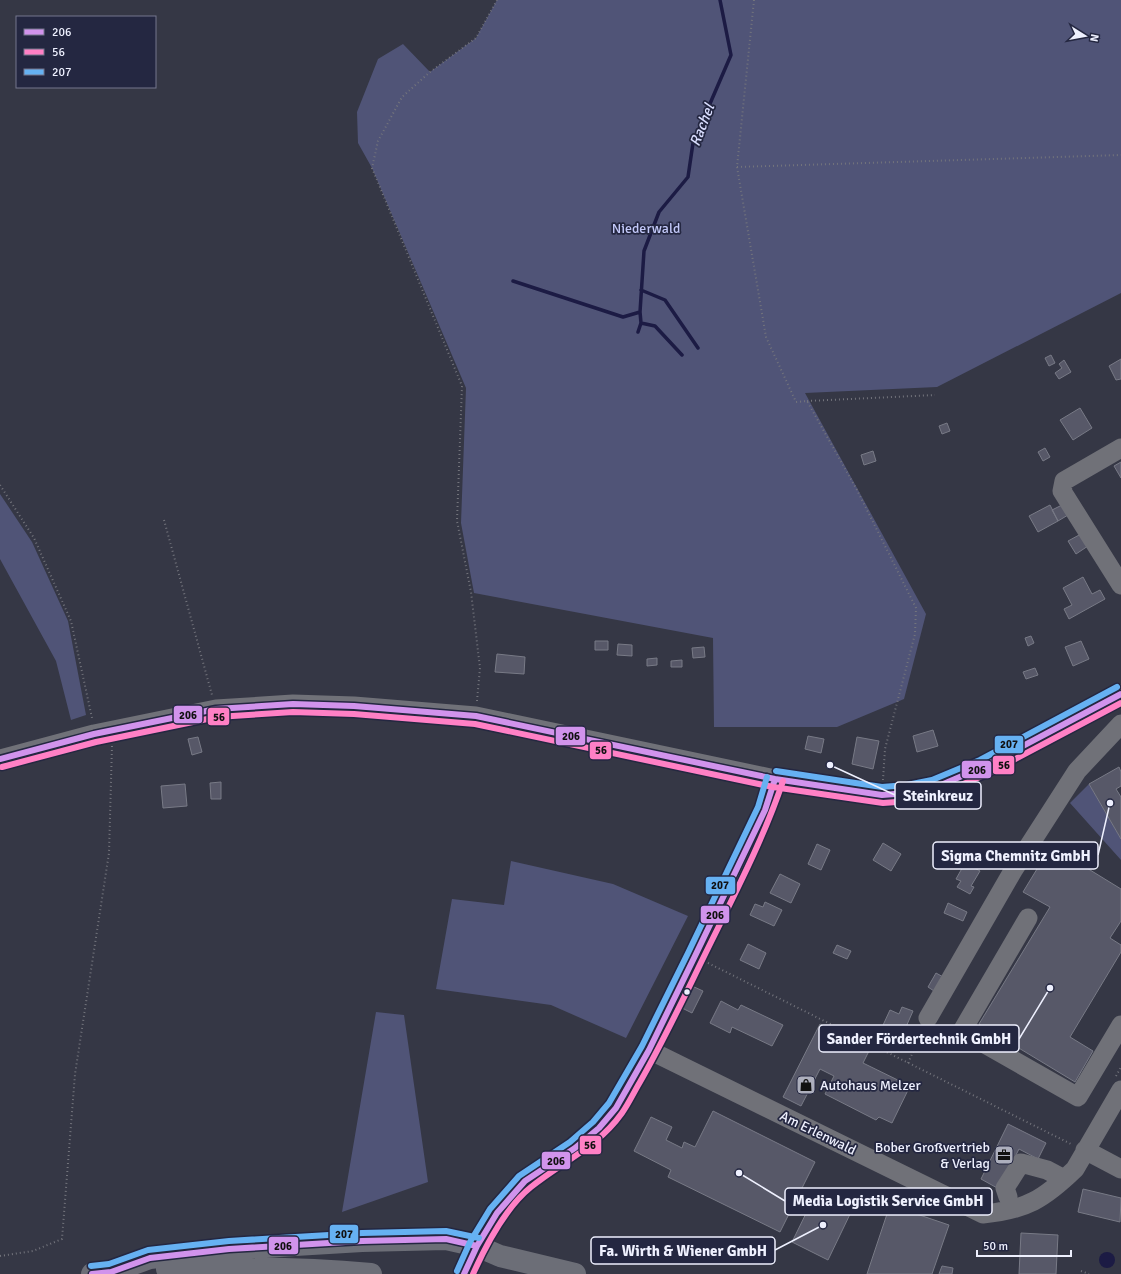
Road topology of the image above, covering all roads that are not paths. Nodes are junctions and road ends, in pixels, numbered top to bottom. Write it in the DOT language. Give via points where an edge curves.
graph roads {
  1 [pos="1121,448"];
  2 [pos="1121,585"];
  3 [pos="1121,694"];
  4 [pos="1121,724"];
  5 [pos="0,759"];
  6 [pos="775,779"];
  7 [pos="1028,918"];
  8 [pos="928,1018"];
  9 [pos="1121,1025"];
  10 [pos="649,1050"];
  11 [pos="1117,1085"];
  12 [pos="1085,1151"];
  13 [pos="1121,1169"];
  14 [pos="1064,1179"];
  15 [pos="1008,1197"];
  16 [pos="477,1246"];
  17 [pos="102,1273"];
  18 [pos="371,1274"];
  19 [pos="464,1274"];
  20 [pos="575,1274"];
  1 -- 2 [label="street" via="1064,481 1062,491"];
  3 -- 6 [label="street" via="983,767 934,788 882,795"];
  4 -- 8 [label="street" via="1077,771 1014,869"];
  5 -- 6 [label="street" via="94,734 216,709 294,704 476,716"];
  6 -- 10 [label="street" via="765,810"];
  7 -- 9 [label="street" via="962,1031 1078,1097"];
  10 -- 14 [label="street, Am Erlenwald" via="983,1214 1022,1208 1038,1200"];
  10 -- 16 [label="street" via="616,1108 599,1128 575,1148 525,1181 497,1213"];
  11 -- 12 [label="street, Am Erlenwald"];
  12 -- 13 [label="street"];
  12 -- 14 [label="street, Am Erlenwald" via="1075,1169"];
  14 -- 15 [label="street" via="1048,1170 1021,1163 1005,1188"];
  16 -- 17 [label="highway" via="446,1239 229,1249 150,1258"];
  16 -- 19 [label="street"];
  16 -- 20 [label="highway" via="500,1256"];
  17 -- 18 [label="highway" via="216,1267"];
}
